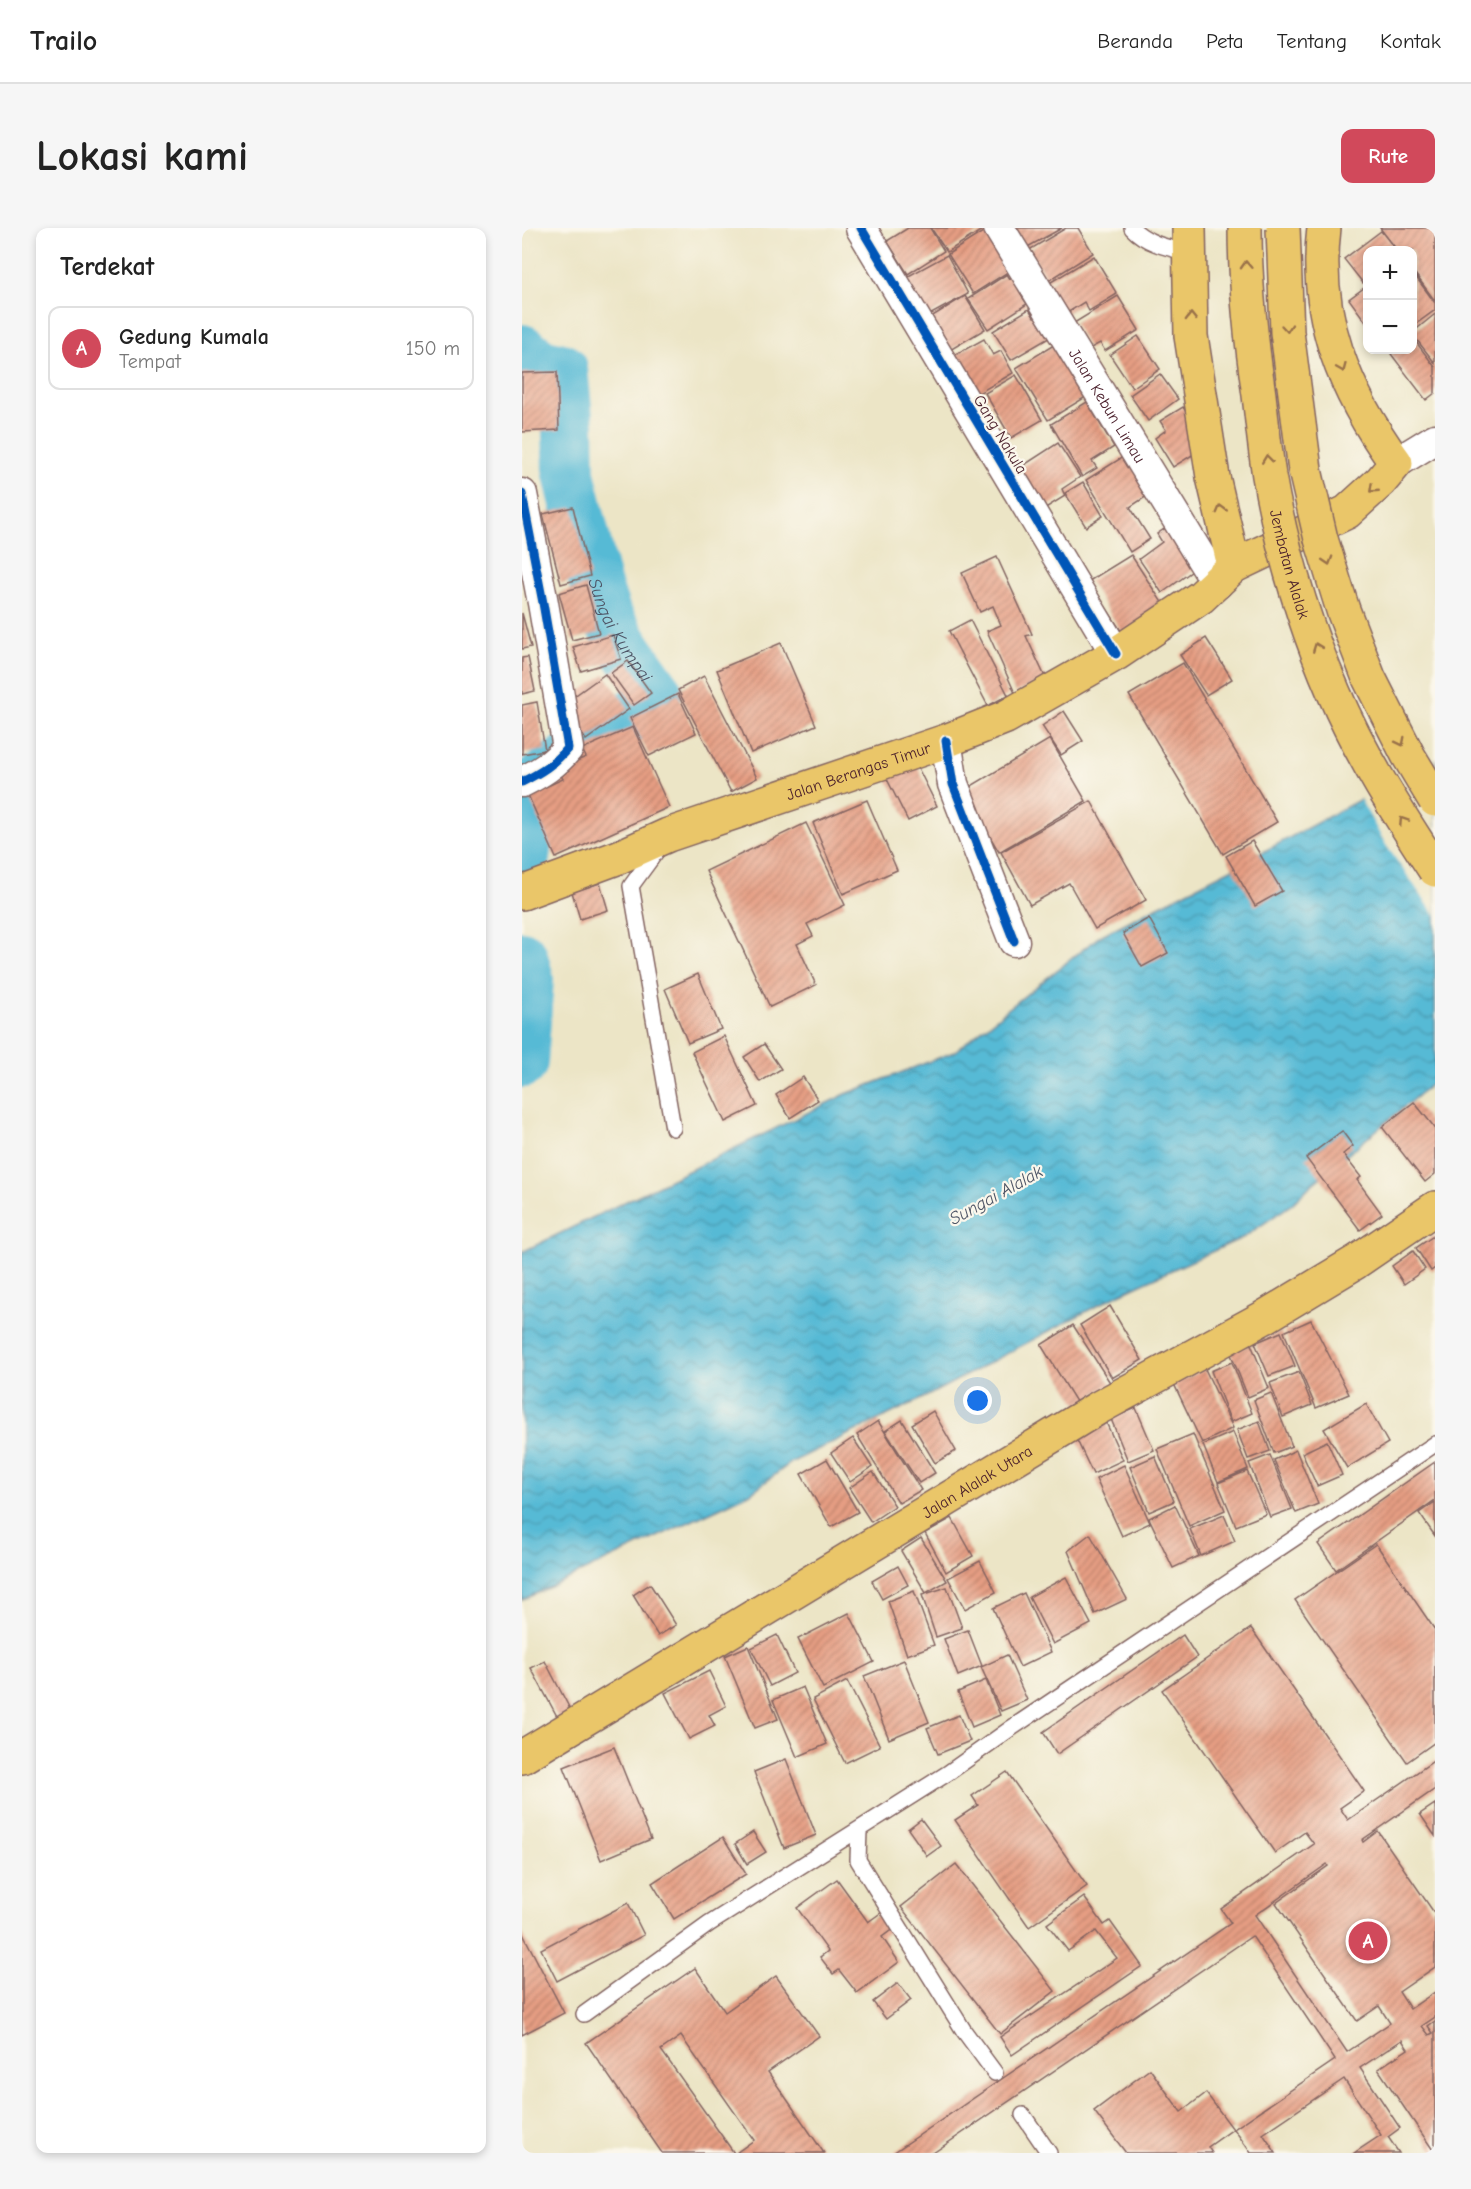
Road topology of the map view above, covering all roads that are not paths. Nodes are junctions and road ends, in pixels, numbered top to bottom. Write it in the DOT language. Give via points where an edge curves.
graph roads {
  1 [pos="861,228"];
  2 [pos="999,228"];
  3 [pos="1132,228"];
  4 [pos="1245,228"];
  5 [pos="1283,228"];
  6 [pos="1324,228"];
  7 [pos="1189,240"];
  8 [pos="1435,439"];
  9 [pos="1396,463"];
  10 [pos="522,494"];
  11 [pos="1225,575"];
  12 [pos="1116,654"];
  13 [pos="946,741"];
  14 [pos="522,782"];
  15 [pos="1435,800"];
  16 [pos="668,835"];
  17 [pos="1435,870"];
  18 [pos="522,893"];
  19 [pos="1014,941"];
  20 [pos="673,1128"];
  21 [pos="1435,1208"];
  22 [pos="1435,1444"];
  23 [pos="522,1757"];
  24 [pos="859,1830"];
  25 [pos="584,2013"];
  26 [pos="995,2073"];
  27 [pos="1023,2115"];
  28 [pos="1049,2153"];
  1 -- 12 [label="street, Gang Nakula"];
  2 -- 11 [label="street, Jalan Kebun Limau"];
  3 -- 7 [label="lane" via="1144,239 1162,246"];
  17 -- 4 [label="main road, Jembatan Alalak, one-way, bridge" via="1368,762 1334,693 1285,550 1269,476 1250,332"];
  5 -- 15 [label="main road, one-way, bridge" via="1287,332 1305,470 1321,539 1369,678"];
  6 -- 9 [label="main road, one-way" via="1322,291 1340,366 1372,430"];
  11 -- 7 [label="main road, one-way" via="1191,336"];
  8 -- 9 [label="street"];
  9 -- 11 [label="main road, Jalan Berangas Timur, one-way" via="1347,512"];
  10 -- 14 [label="street" via="568,748 559,760"];
  11 -- 12 [label="main road, Jalan Berangas Timur" via="1201,597"];
  12 -- 13 [label="main road, Jalan Berangas Timur" via="1006,717"];
  13 -- 16 [label="main road, Jalan Berangas Timur"];
  13 -- 19 [label="street" via="953,784"];
  16 -- 18 [label="main road, Jalan Berangas Timur"];
  16 -- 20 [label="lane" via="631,886"];
  21 -- 23 [label="main road, Jalan Alalak Utara" via="1263,1318 1098,1408"];
  22 -- 24 [label="lane"];
  24 -- 25 [label="lane" via="710,1924"];
  24 -- 26 [label="lane" via="858,1860 964,2031"];
  27 -- 28 [label="lane"];
}
